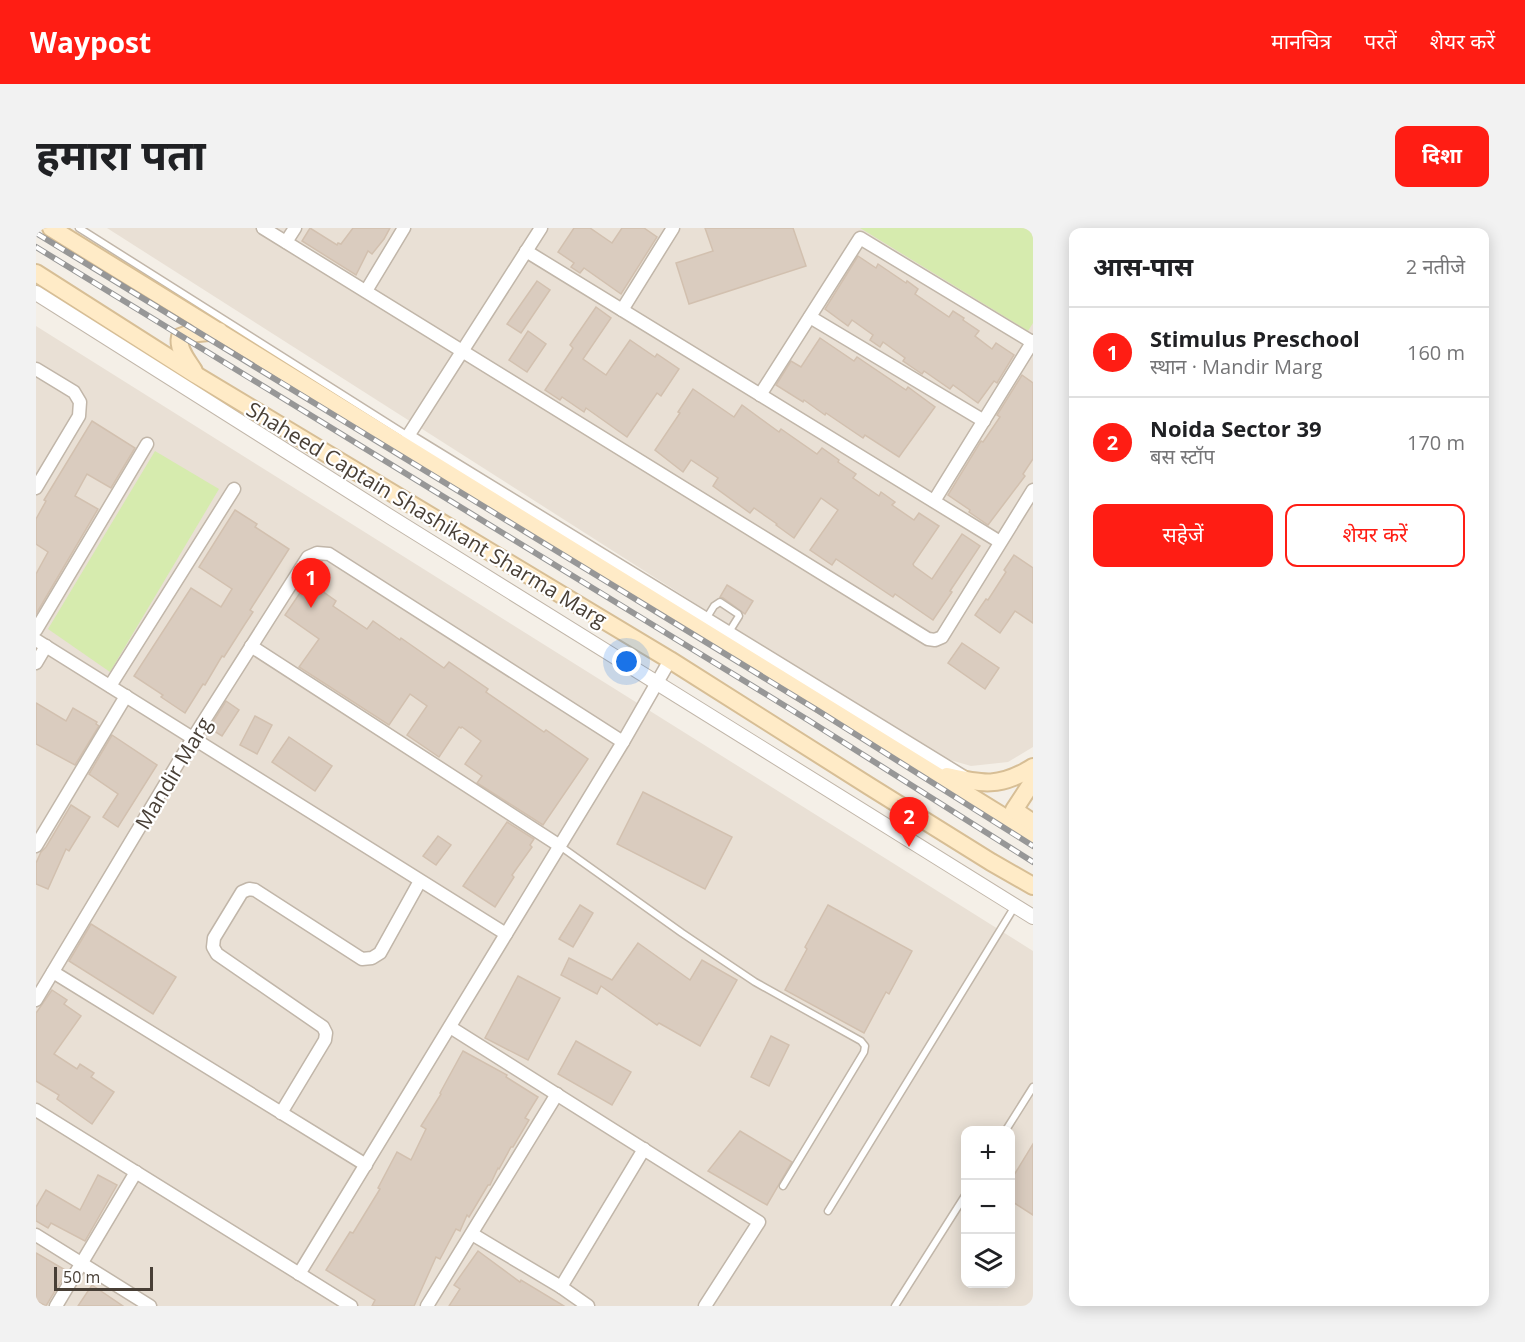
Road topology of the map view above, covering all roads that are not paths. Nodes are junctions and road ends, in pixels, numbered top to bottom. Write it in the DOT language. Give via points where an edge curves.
graph roads {
  1 [pos="51,228"];
  2 [pos="79,228"];
  3 [pos="263,228"];
  4 [pos="295,228"];
  5 [pos="404,228"];
  6 [pos="541,228"];
  7 [pos="673,228"];
  8 [pos="286,242"];
  9 [pos="526,251"];
  10 [pos="36,273"];
  11 [pos="366,291"];
  12 [pos="36,293"];
  13 [pos="622,310"];
  14 [pos="810,317"];
  15 [pos="219,331"];
  16 [pos="1033,341"];
  17 [pos="462,352"];
  18 [pos="36,369"];
  19 [pos="196,375"];
  20 [pos="760,395"];
  21 [pos="984,421"];
  22 [pos="405,440"];
  23 [pos="147,444"];
  24 [pos="36,488"];
  25 [pos="234,489"];
  26 [pos="1033,490"];
  27 [pos="934,501"];
  28 [pos="1000,542"];
  29 [pos="706,618"];
  30 [pos="36,630"];
  31 [pos="729,632"];
  32 [pos="41,643"];
  33 [pos="251,646"];
  34 [pos="670,660"];
  35 [pos="36,663"];
  36 [pos="657,683"];
  37 [pos="110,686"];
  38 [pos="126,696"];
  39 [pos="193,738"];
  40 [pos="623,742"];
  41 [pos="1033,768"];
  42 [pos="934,773"];
  43 [pos="1033,781"];
  44 [pos="972,782"];
  45 [pos="1033,822"];
  46 [pos="1033,836"];
  47 [pos="36,846"];
  48 [pos="560,846"];
  49 [pos="420,881"];
  50 [pos="1033,886"];
  51 [pos="1015,906"];
  52 [pos="1033,916"];
  53 [pos="506,934"];
  54 [pos="53,972"];
  55 [pos="36,1000"];
  56 [pos="450,1027"];
  57 [pos="1033,1087"];
  58 [pos="557,1094"];
  59 [pos="36,1110"];
  60 [pos="281,1113"];
  61 [pos="1009,1126"];
  62 [pos="644,1149"];
  63 [pos="366,1165"];
  64 [pos="136,1172"];
  65 [pos="783,1186"];
  66 [pos="961,1202"];
  67 [pos="828,1211"];
  68 [pos="472,1234"];
  69 [pos="36,1235"];
  70 [pos="82,1263"];
  71 [pos="299,1274"];
  72 [pos="561,1287"];
  73 [pos="56,1306"];
  74 [pos="150,1306"];
  75 [pos="351,1306"];
  76 [pos="427,1306"];
  77 [pos="588,1306"];
  78 [pos="705,1306"];
  79 [pos="895,1306"];
  1 -- 15 [label="main road, Shaheed Captain Shashikant Sharma Marg"];
  2 -- 22 [label="lane"];
  3 -- 8 [label="street"];
  4 -- 8 [label="street"];
  5 -- 11 [label="street"];
  6 -- 9 [label="street"];
  7 -- 13 [label="street"];
  8 -- 11 [label="street"];
  9 -- 13 [label="street"];
  9 -- 17 [label="street"];
  10 -- 19 [label="main road, Shaheed Captain Shashikant Sharma Marg"];
  11 -- 17 [label="street"];
  12 -- 36 [label="street"];
  13 -- 20 [label="street"];
  14 -- 16 [label="street" via="860,238"];
  14 -- 20 [label="street"];
  14 -- 21 [label="street"];
  15 -- 19 [label="main road" via="180,337 178,342"];
  15 -- 22 [label="main road, Shaheed Captain Shashikant Sharma Marg"];
  16 -- 21 [label="street"];
  17 -- 22 [label="street"];
  17 -- 28 [label="street" via="928,639 942,637"];
  18 -- 24 [label="street" via="74,392 80,402 79,416"];
  19 -- 34 [label="main road, Shaheed Captain Shashikant Sharma Marg"];
  20 -- 27 [label="street"];
  21 -- 27 [label="street"];
  22 -- 29 [label="street"];
  22 -- 42 [label="main road, Shaheed Captain Shashikant Sharma Marg"];
  23 -- 30 [label="street"];
  25 -- 37 [label="street"];
  26 -- 28 [label="street"];
  27 -- 28 [label="street"];
  29 -- 31 [label="street"];
  29 -- 31 [label="lane" via="720,602 739,616"];
  31 -- 44 [label="street"];
  32 -- 35 [label="street"];
  32 -- 37 [label="street"];
  33 -- 39 [label="street, Mandir Marg"];
  33 -- 40 [label="street, Mandir Marg" via="308,557 329,554"];
  33 -- 48 [label="street"];
  34 -- 36 [label="street"];
  34 -- 50 [label="main road, Shaheed Captain Shashikant Sharma Marg"];
  36 -- 40 [label="street"];
  36 -- 51 [label="street"];
  37 -- 38 [label="street"];
  38 -- 39 [label="street"];
  38 -- 47 [label="street"];
  39 -- 49 [label="street"];
  39 -- 54 [label="street, Mandir Marg"];
  40 -- 48 [label="street"];
  41 -- 44 [label="main road" via="997,783"];
  42 -- 44 [label="main road"];
  42 -- 46 [label="main road, Shaheed Captain Shashikant Sharma Marg"];
  43 -- 45 [label="main road" via="1014,810"];
  48 -- 53 [label="street"];
  48 -- 65 [label="lane" via="755,982 861,1041 864,1052"];
  49 -- 53 [label="street"];
  49 -- 60 [label="street" via="380,953 372,958 362,959 249,889 242,892 214,938 217,954 323,1027 326,1033"];
  51 -- 52 [label="street"];
  51 -- 67 [label="lane"];
  53 -- 56 [label="street"];
  54 -- 55 [label="street, Mandir Marg"];
  54 -- 60 [label="street"];
  56 -- 58 [label="street"];
  56 -- 63 [label="street"];
  57 -- 61 [label="lane"];
  58 -- 62 [label="street"];
  58 -- 68 [label="street"];
  59 -- 64 [label="street"];
  60 -- 63 [label="street"];
  62 -- 72 [label="street"];
  62 -- 78 [label="street" via="759,1222"];
  63 -- 71 [label="street"];
  64 -- 70 [label="street"];
  64 -- 71 [label="street"];
  66 -- 79 [label="lane"];
  68 -- 72 [label="street"];
  68 -- 76 [label="street"];
  69 -- 70 [label="street"];
  70 -- 73 [label="street"];
  70 -- 74 [label="street"];
  71 -- 75 [label="street"];
  72 -- 77 [label="street"];
}
